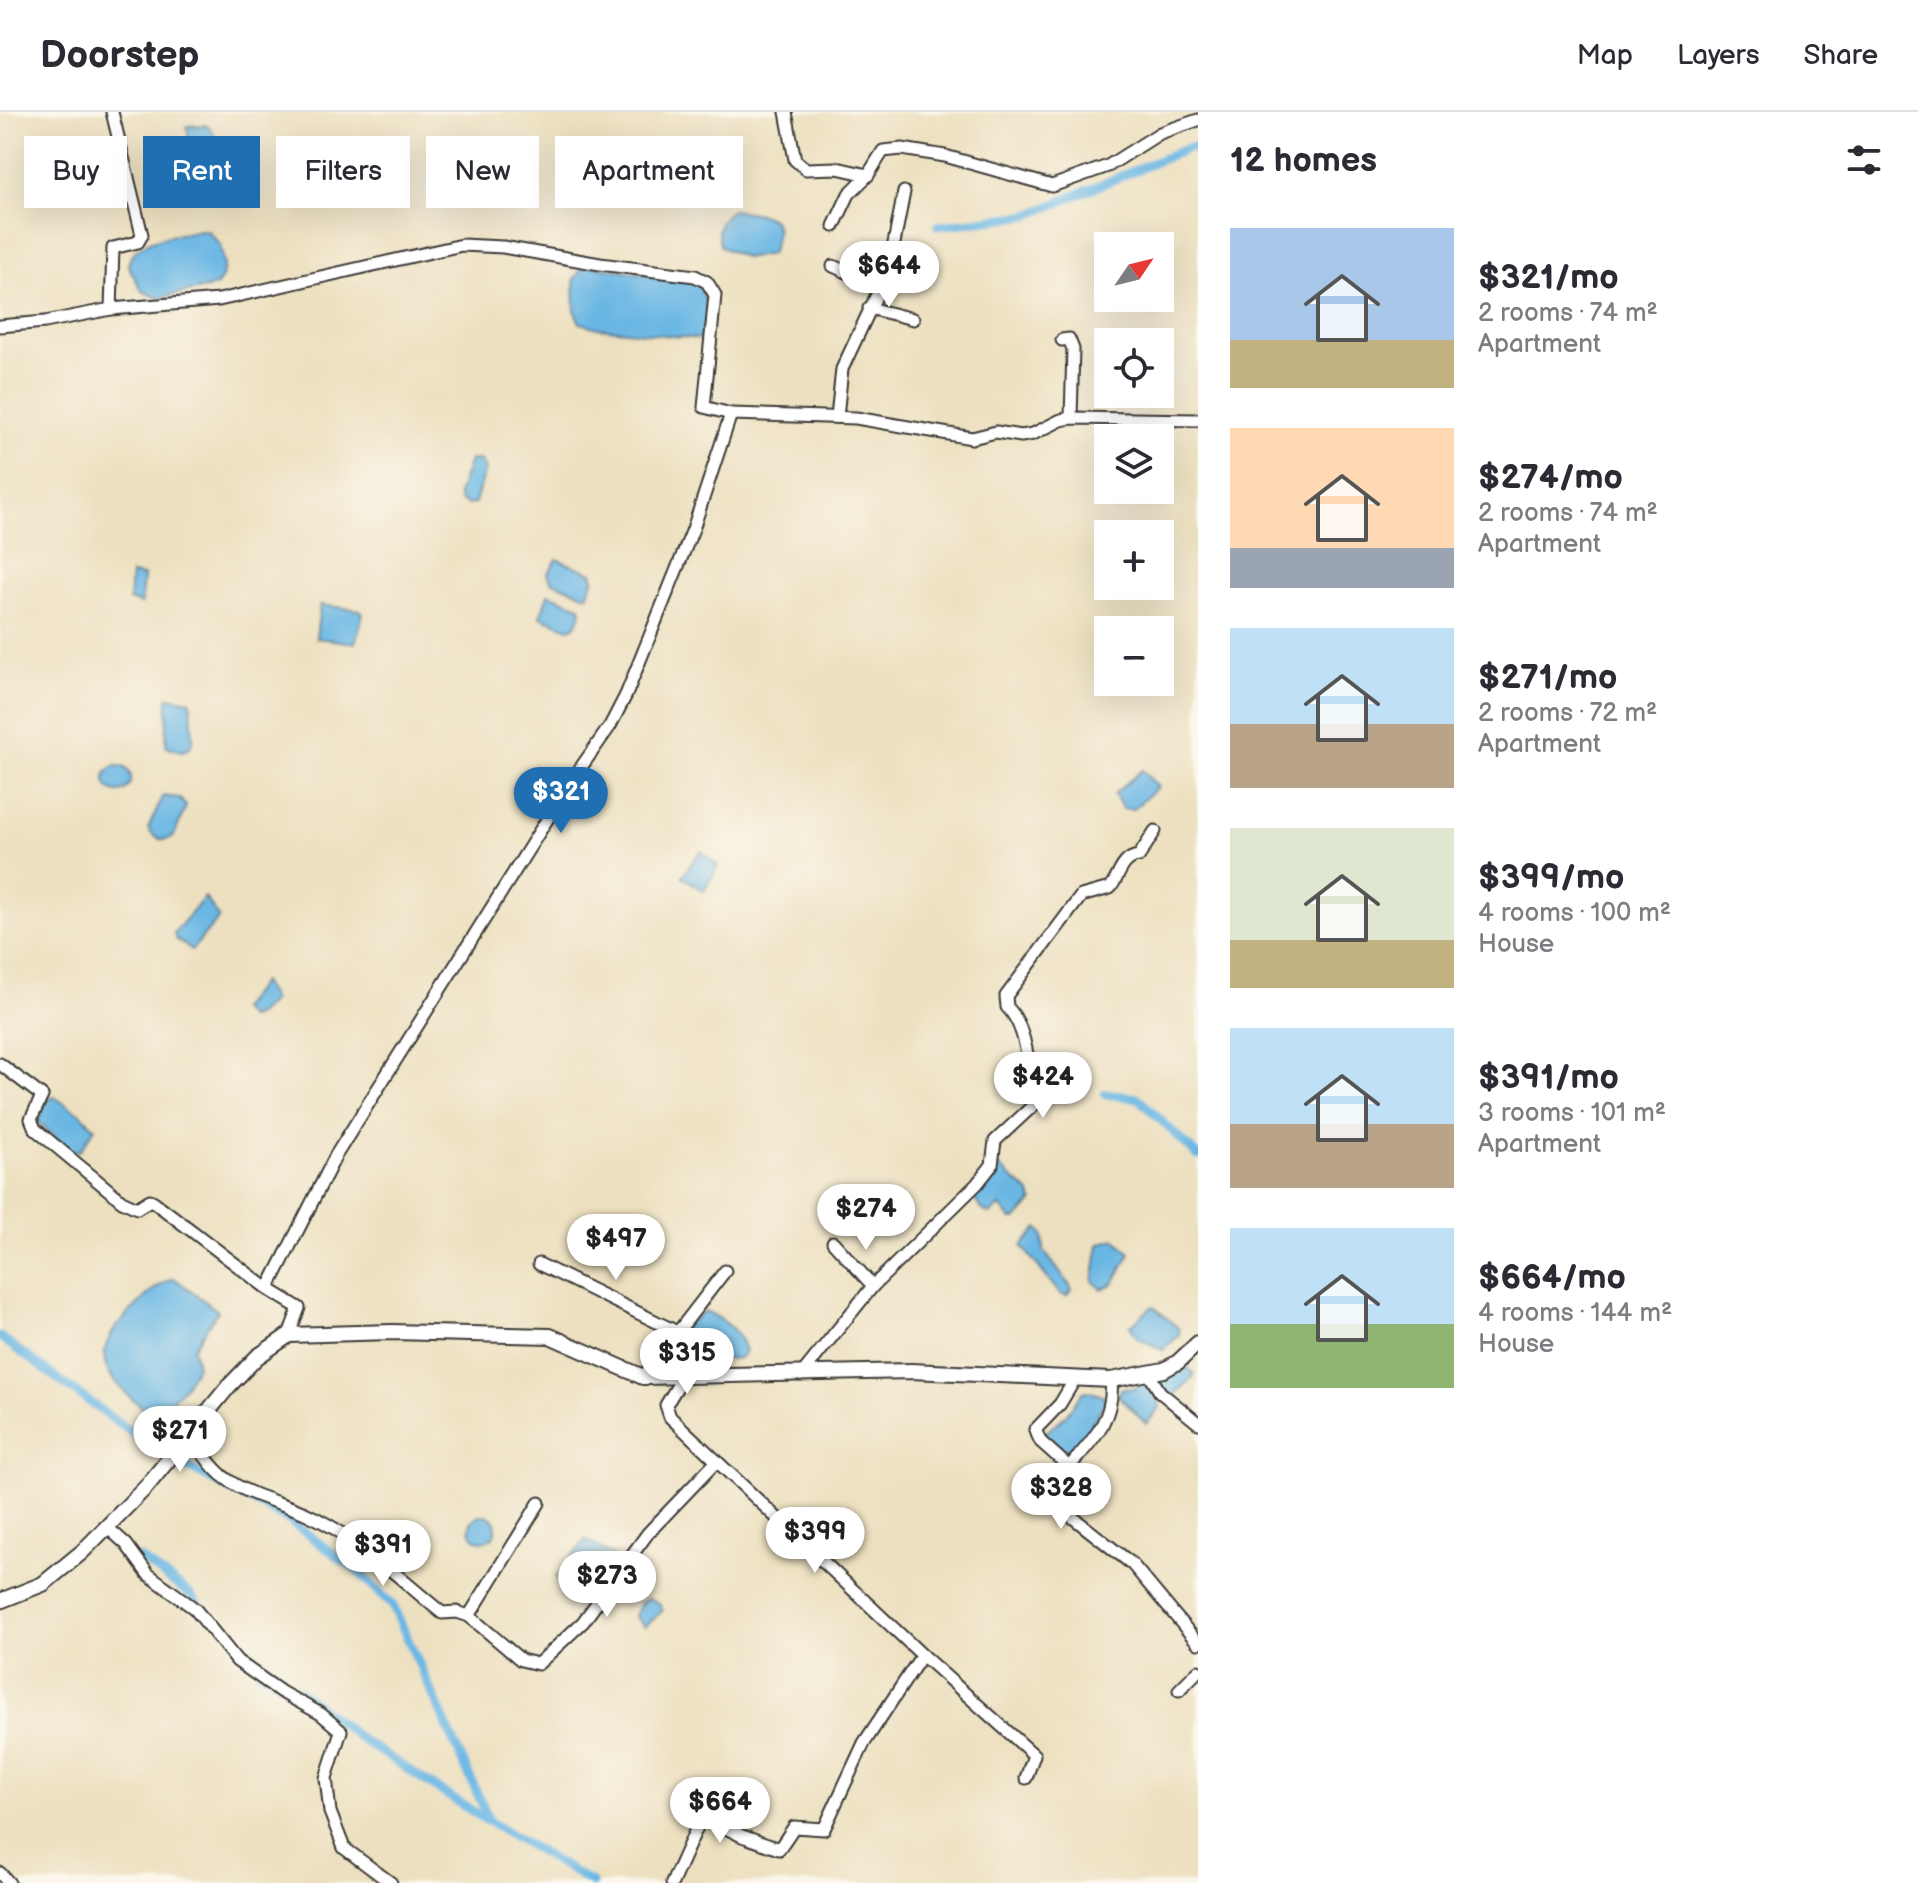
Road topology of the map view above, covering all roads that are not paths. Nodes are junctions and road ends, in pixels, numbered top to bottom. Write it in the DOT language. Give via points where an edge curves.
graph roads {
  1 [pos="112,112"];
  2 [pos="786,112"];
  3 [pos="1193,112"];
  4 [pos="1198,118"];
  5 [pos="868,175"];
  6 [pos="904,192"];
  7 [pos="834,226"];
  8 [pos="833,266"];
  9 [pos="880,287"];
  10 [pos="869,308"];
  11 [pos="111,309"];
  12 [pos="913,319"];
  13 [pos="0,326"];
  14 [pos="1062,340"];
  15 [pos="731,414"];
  16 [pos="837,417"];
  17 [pos="1071,418"];
  18 [pos="1198,420"];
  19 [pos="1155,831"];
  20 [pos="0,1064"];
  21 [pos="833,1242"];
  22 [pos="539,1264"];
  23 [pos="725,1271"];
  24 [pos="873,1286"];
  25 [pos="268,1289"];
  26 [pos="677,1332"];
  27 [pos="289,1335"];
  28 [pos="1198,1343"];
  29 [pos="1149,1374"];
  30 [pos="801,1375"];
  31 [pos="643,1377"];
  32 [pos="683,1377"];
  33 [pos="1075,1379"];
  34 [pos="1111,1380"];
  35 [pos="1198,1423"];
  36 [pos="185,1437"];
  37 [pos="717,1461"];
  38 [pos="1069,1467"];
  39 [pos="539,1503"];
  40 [pos="107,1527"];
  41 [pos="0,1601"];
  42 [pos="469,1616"];
  43 [pos="1198,1643"];
  44 [pos="922,1655"];
  45 [pos="1196,1676"];
  46 [pos="1179,1690"];
  47 [pos="1026,1778"];
  48 [pos="0,1873"];
  49 [pos="9,1883"];
  50 [pos="391,1883"];
  51 [pos="672,1883"];
  1 -- 11 [label="street" via="142,235 138,242 113,248"];
  2 -- 5 [label="street" via="795,160 806,169"];
  3 -- 4 [label="street"];
  4 -- 5 [label="street" via="1160,133 1108,166 1052,186 902,149 883,151"];
  5 -- 7 [label="street" via="849,194"];
  6 -- 9 [label="street" via="889,269"];
  8 -- 9 [label="street"];
  9 -- 10 [label="street"];
  10 -- 12 [label="street"];
  10 -- 16 [label="street" via="842,369"];
  11 -- 13 [label="street"];
  11 -- 15 [label="street" via="219,300 462,245 695,276 715,295 704,407"];
  14 -- 17 [label="street" via="1069,339 1073,349"];
  15 -- 16 [label="street"];
  15 -- 25 [label="street" via="693,529 610,726 336,1155"];
  16 -- 17 [label="street" via="972,438 996,432 1033,434"];
  17 -- 18 [label="street"];
  19 -- 24 [label="street" via="1110,888 1081,896 1006,996 1022,1033 1038,1101 995,1141 992,1165 977,1184"];
  20 -- 25 [label="street" via="42,1096 31,1119 35,1129 122,1201 137,1208 154,1202"];
  21 -- 24 [label="street"];
  22 -- 26 [label="street"];
  23 -- 26 [label="street"];
  24 -- 30 [label="street"];
  25 -- 27 [label="street" via="299,1308"];
  26 -- 31 [label="street"];
  27 -- 31 [label="main road" via="550,1336"];
  27 -- 36 [label="main road" via="257,1357"];
  28 -- 29 [label="main road" via="1178,1362"];
  29 -- 34 [label="main road"];
  29 -- 35 [label="street" via="1160,1392"];
  30 -- 32 [label="main road"];
  30 -- 33 [label="main road" via="911,1371"];
  31 -- 32 [label="main road"];
  32 -- 37 [label="street" via="666,1405 670,1417"];
  33 -- 34 [label="main road"];
  33 -- 38 [label="street" via="1035,1430"];
  34 -- 38 [label="street" via="1112,1407"];
  36 -- 40 [label="main road"];
  36 -- 42 [label="street" via="211,1469 230,1482 325,1524 442,1613"];
  37 -- 42 [label="street" via="648,1533 583,1622 538,1664 521,1660"];
  37 -- 44 [label="street"];
  38 -- 43 [label="street" via="1084,1483 1066,1512 1132,1564"];
  39 -- 42 [label="street"];
  40 -- 41 [label="main road" via="43,1584"];
  40 -- 50 [label="street" via="148,1574 195,1609 237,1661 341,1731 326,1778 330,1812 344,1848"];
  44 -- 47 [label="street" via="1034,1755"];
  44 -- 51 [label="street" via="864,1743 824,1829 794,1827 779,1849 702,1816"];
  45 -- 46 [label="street"];
  48 -- 49 [label="street"];
}
